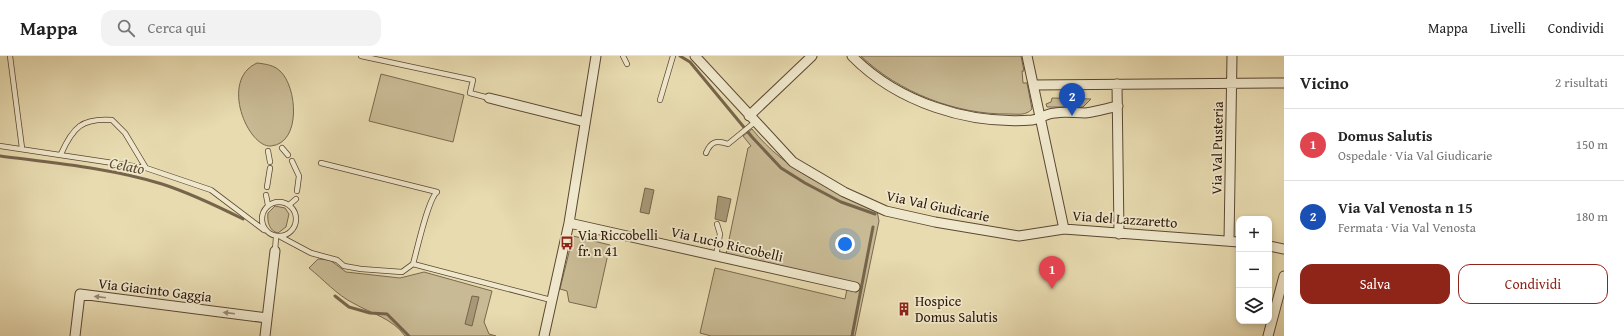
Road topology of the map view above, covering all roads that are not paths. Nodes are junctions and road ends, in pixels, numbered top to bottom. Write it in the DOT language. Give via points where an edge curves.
graph roads {
  1 [pos="10,56"];
  2 [pos="361,56"];
  3 [pos="596,56"];
  4 [pos="624,56"];
  5 [pos="695,56"];
  6 [pos="812,56"];
  7 [pos="852,56"];
  8 [pos="1027,56"];
  9 [pos="1232,56"];
  10 [pos="672,57"];
  11 [pos="627,64"];
  12 [pos="1284,83"];
  13 [pos="1117,84"];
  14 [pos="1232,84"];
  15 [pos="1034,85"];
  16 [pos="489,98"];
  17 [pos="660,100"];
  18 [pos="1118,106"];
  19 [pos="1042,118"];
  20 [pos="585,122"];
  21 [pos="751,122"];
  22 [pos="0,146"];
  23 [pos="22,148"];
  24 [pos="282,148"];
  25 [pos="268,151"];
  26 [pos="706,153"];
  27 [pos="61,154"];
  28 [pos="288,155"];
  29 [pos="292,160"];
  30 [pos="270,162"];
  31 [pos="321,163"];
  32 [pos="146,168"];
  33 [pos="270,168"];
  34 [pos="267,187"];
  35 [pos="297,191"];
  36 [pos="266,195"];
  37 [pos="296,199"];
  38 [pos="268,205"];
  39 [pos="289,205"];
  40 [pos="569,223"];
  41 [pos="717,224"];
  42 [pos="1064,229"];
  43 [pos="264,230"];
  44 [pos="1119,234"];
  45 [pos="278,237"];
  46 [pos="1229,240"];
  47 [pos="1236,241"];
  48 [pos="1272,247"];
  49 [pos="1284,249"];
  50 [pos="275,251"];
  51 [pos="716,256"];
  52 [pos="413,264"];
  53 [pos="1284,276"];
  54 [pos="856,287"];
  55 [pos="551,300"];
  56 [pos="267,318"];
  57 [pos="75,336"];
  58 [pos="265,336"];
  59 [pos="544,336"];
  60 [pos="1268,336"];
  1 -- 23 [label="lane"];
  2 -- 16 [label="lane" via="473,80 470,93"];
  3 -- 20 [label="street"];
  4 -- 11 [label="lane"];
  5 -- 21 [label="street, Via Val Giudicarie"];
  6 -- 21 [label="street"];
  7 -- 19 [label="street" via="881,80 910,96 961,116 1006,121"];
  8 -- 15 [label="street, Via del Lazzaretto"];
  9 -- 14 [label="street, Via Val Pusteria"];
  10 -- 17 [label="lane"];
  12 -- 14 [label="street"];
  13 -- 14 [label="street"];
  13 -- 15 [label="street"];
  13 -- 18 [label="street"];
  14 -- 46 [label="street, Via Val Pusteria"];
  15 -- 19 [label="street, Via del Lazzaretto"];
  16 -- 20 [label="street"];
  18 -- 19 [label="street" via="1087,113 1054,112"];
  18 -- 44 [label="street"];
  19 -- 42 [label="street, Via del Lazzaretto"];
  20 -- 40 [label="street"];
  21 -- 26 [label="lane" via="728,144 714,142 709,145"];
  21 -- 42 [label="street, Via Val Giudicarie" via="793,162 844,192 886,211 1019,236"];
  22 -- 23 [label="lane"];
  23 -- 27 [label="lane"];
  24 -- 28 [label="lane"];
  25 -- 30 [label="lane"];
  27 -- 32 [label="lane"];
  27 -- 32 [label="lane" via="66,142 78,127 94,119 112,120 125,133"];
  29 -- 35 [label="lane" via="299,176"];
  31 -- 52 [label="lane" via="437,192 429,206"];
  32 -- 43 [label="lane" via="211,190"];
  33 -- 34 [label="lane"];
  36 -- 38 [label="lane"];
  37 -- 39 [label="lane"];
  38 -- 39 [label="lane" via="282,202"];
  38 -- 43 [label="lane" via="261,219"];
  39 -- 45 [label="lane" via="294,210 296,224 288,235"];
  40 -- 51 [label="street, Via Lucio Riccobelli"];
  40 -- 55 [label="street"];
  41 -- 51 [label="lane" via="720,234"];
  42 -- 44 [label="street, Via del Lazzaretto"];
  43 -- 45 [label="lane"];
  44 -- 46 [label="street, Via del Lazzaretto"];
  45 -- 50 [label="lane"];
  45 -- 52 [label="lane" via="311,253 337,260 344,266 402,272"];
  46 -- 47 [label="street, Via del Lazzaretto"];
  48 -- 49 [label="street"];
  50 -- 56 [label="street"];
  51 -- 54 [label="street, Via Lucio Riccobelli"];
  52 -- 55 [label="lane"];
  53 -- 60 [label="street"];
  55 -- 59 [label="street"];
  56 -- 57 [label="street, Via Giacinto Gaggia, one-way" via="80,294"];
  56 -- 58 [label="street"];
}
